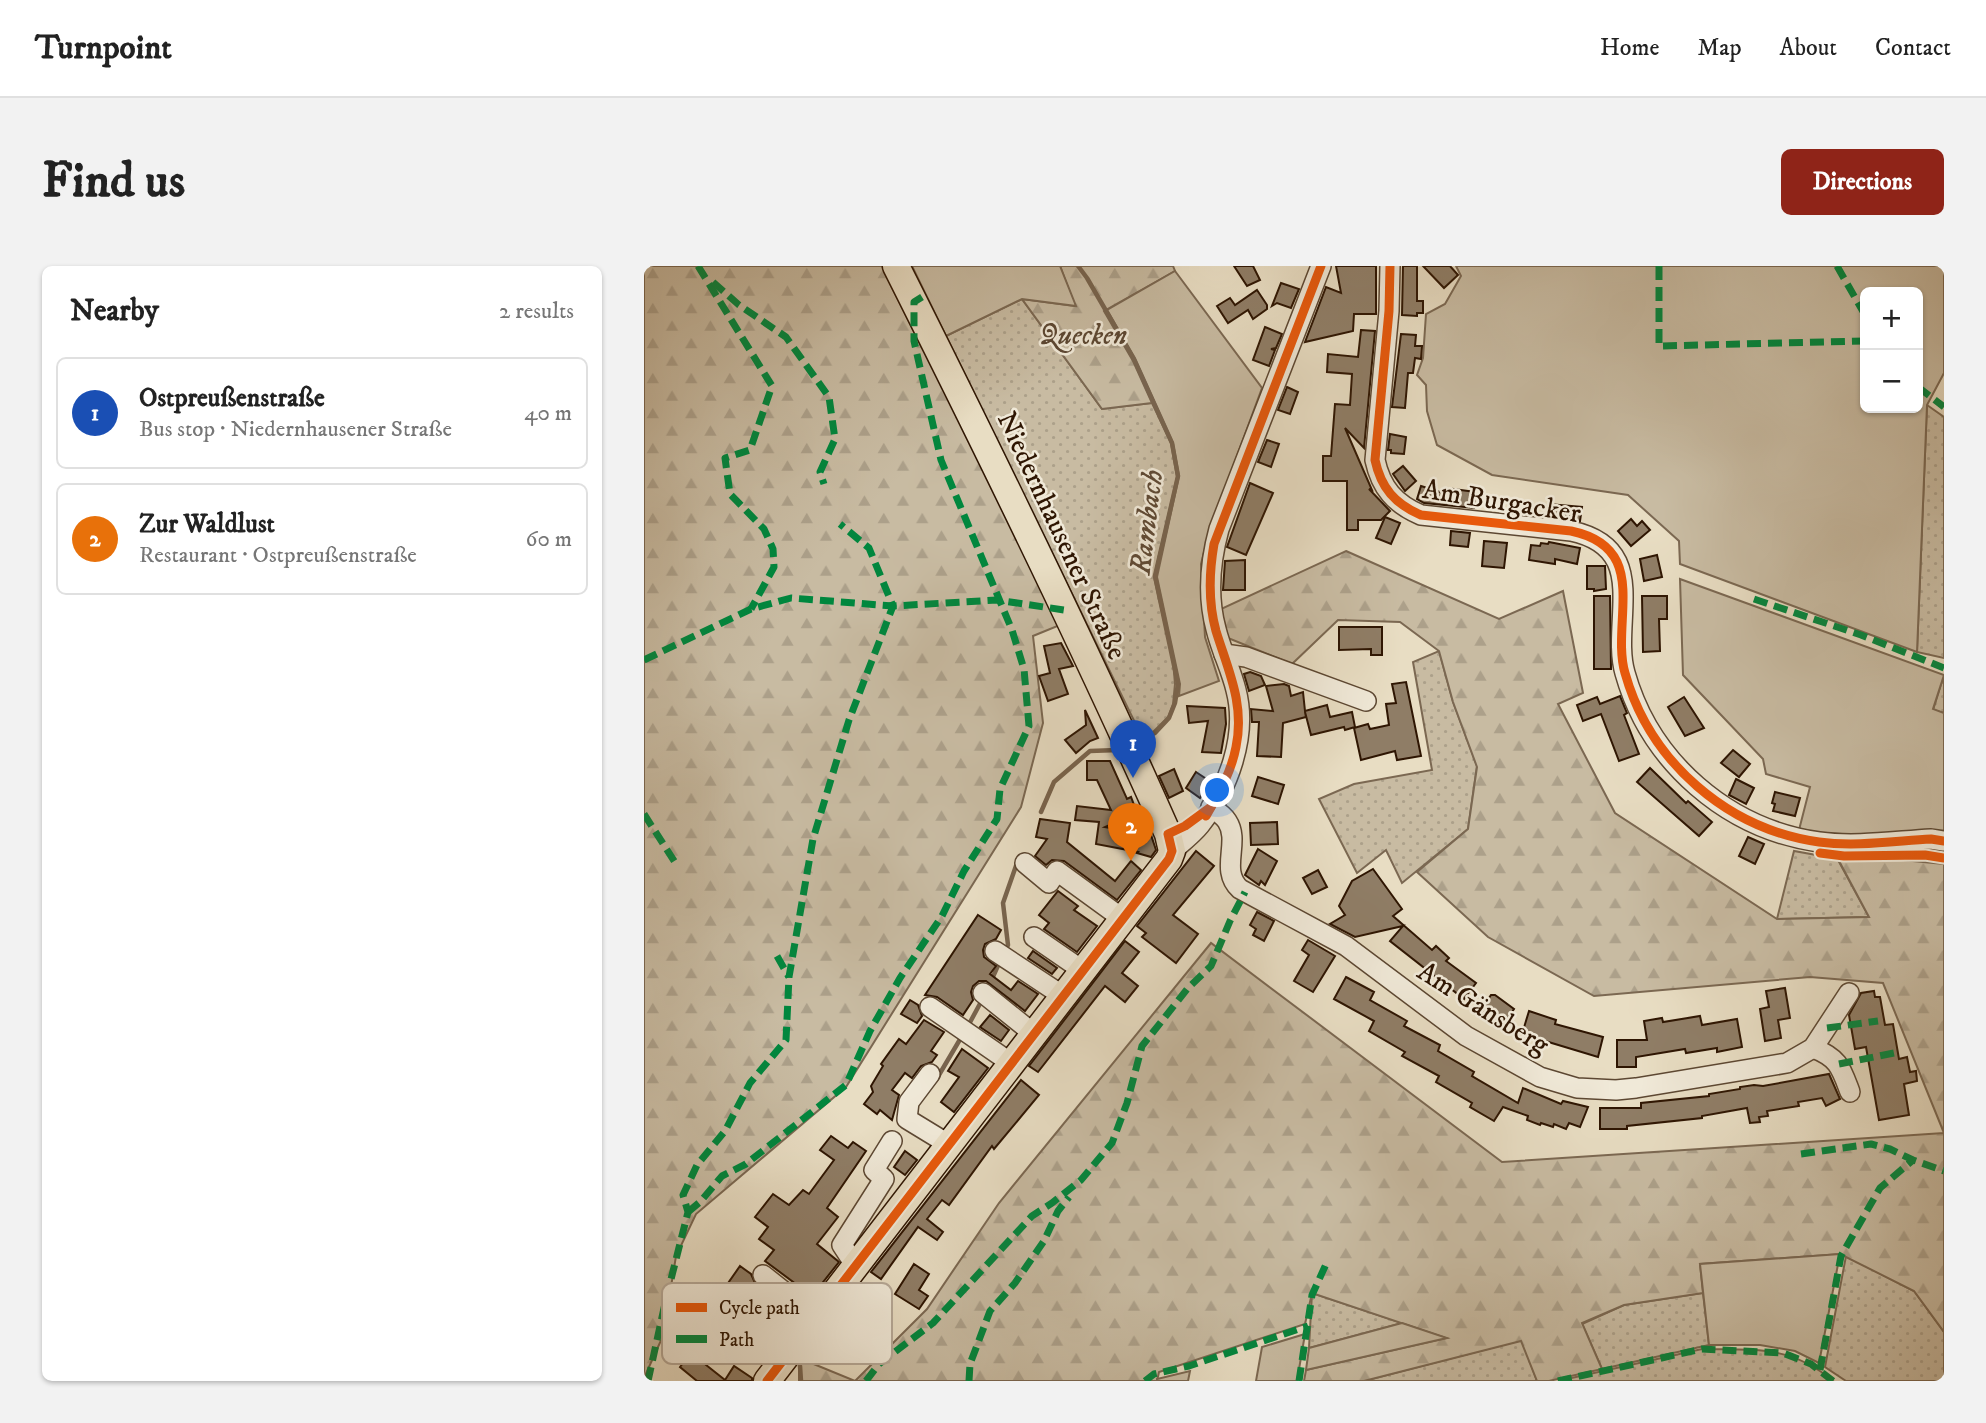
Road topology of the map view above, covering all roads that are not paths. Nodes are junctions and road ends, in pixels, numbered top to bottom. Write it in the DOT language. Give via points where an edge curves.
graph roads {
  1 [pos="895,266"];
  2 [pos="1321,266"];
  3 [pos="1390,266"];
  4 [pos="1224,654"];
  5 [pos="1366,701"];
  6 [pos="1211,807"];
  7 [pos="1944,841"];
  8 [pos="1170,842"];
  9 [pos="1025,863"];
  10 [pos="1123,919"];
  11 [pos="1034,937"];
  12 [pos="1001,955"];
  13 [pos="1082,970"];
  14 [pos="1849,993"];
  15 [pos="985,995"];
  16 [pos="1063,996"];
  17 [pos="930,1007"];
  18 [pos="1034,1034"];
  19 [pos="1813,1048"];
  20 [pos="1011,1063"];
  21 [pos="930,1074"];
  22 [pos="1850,1092"];
  23 [pos="892,1141"];
  24 [pos="948,1144"];
  25 [pos="855,1265"];
  26 [pos="763,1275"];
  27 [pos="773,1283"];
  28 [pos="842,1283"];
  29 [pos="780,1364"];
  30 [pos="767,1381"];
  1 -- 8 [label="main road, Niedernhausener Straße" via="972,418"];
  2 -- 4 [label="street" via="1214,544 1210,596"];
  3 -- 7 [label="street, Am Burgacker" via="1375,460 1394,499 1422,515 1571,531 1599,540 1609,549 1621,572 1624,672 1647,728 1672,762 1737,814 1796,838 1820,842"];
  4 -- 5 [label="street" via="1245,657"];
  4 -- 6 [label="street" via="1236,690 1239,730 1230,770"];
  6 -- 8 [label="street" via="1196,830"];
  6 -- 19 [label="street, Am Gänsberg" via="1230,827 1231,880 1240,889 1346,946 1449,1024 1540,1077 1577,1088 1616,1090 1787,1063"];
  8 -- 10 [label="main road" via="1169,859"];
  9 -- 10 [label="street" via="1049,883 1057,871"];
  10 -- 13 [label="main road"];
  11 -- 13 [label="street"];
  12 -- 16 [label="street"];
  13 -- 16 [label="main road"];
  14 -- 19 [label="street"];
  15 -- 18 [label="street"];
  16 -- 18 [label="main road"];
  17 -- 20 [label="street"];
  18 -- 20 [label="main road"];
  19 -- 22 [label="street" via="1839,1064"];
  20 -- 24 [label="main road"];
  21 -- 24 [label="street" via="909,1102 907,1119"];
  23 -- 25 [label="street" via="874,1170 884,1179 842,1245"];
  24 -- 25 [label="main road"];
  25 -- 28 [label="main road"];
  26 -- 27 [label="street"];
  29 -- 30 [label="main road"];
}
